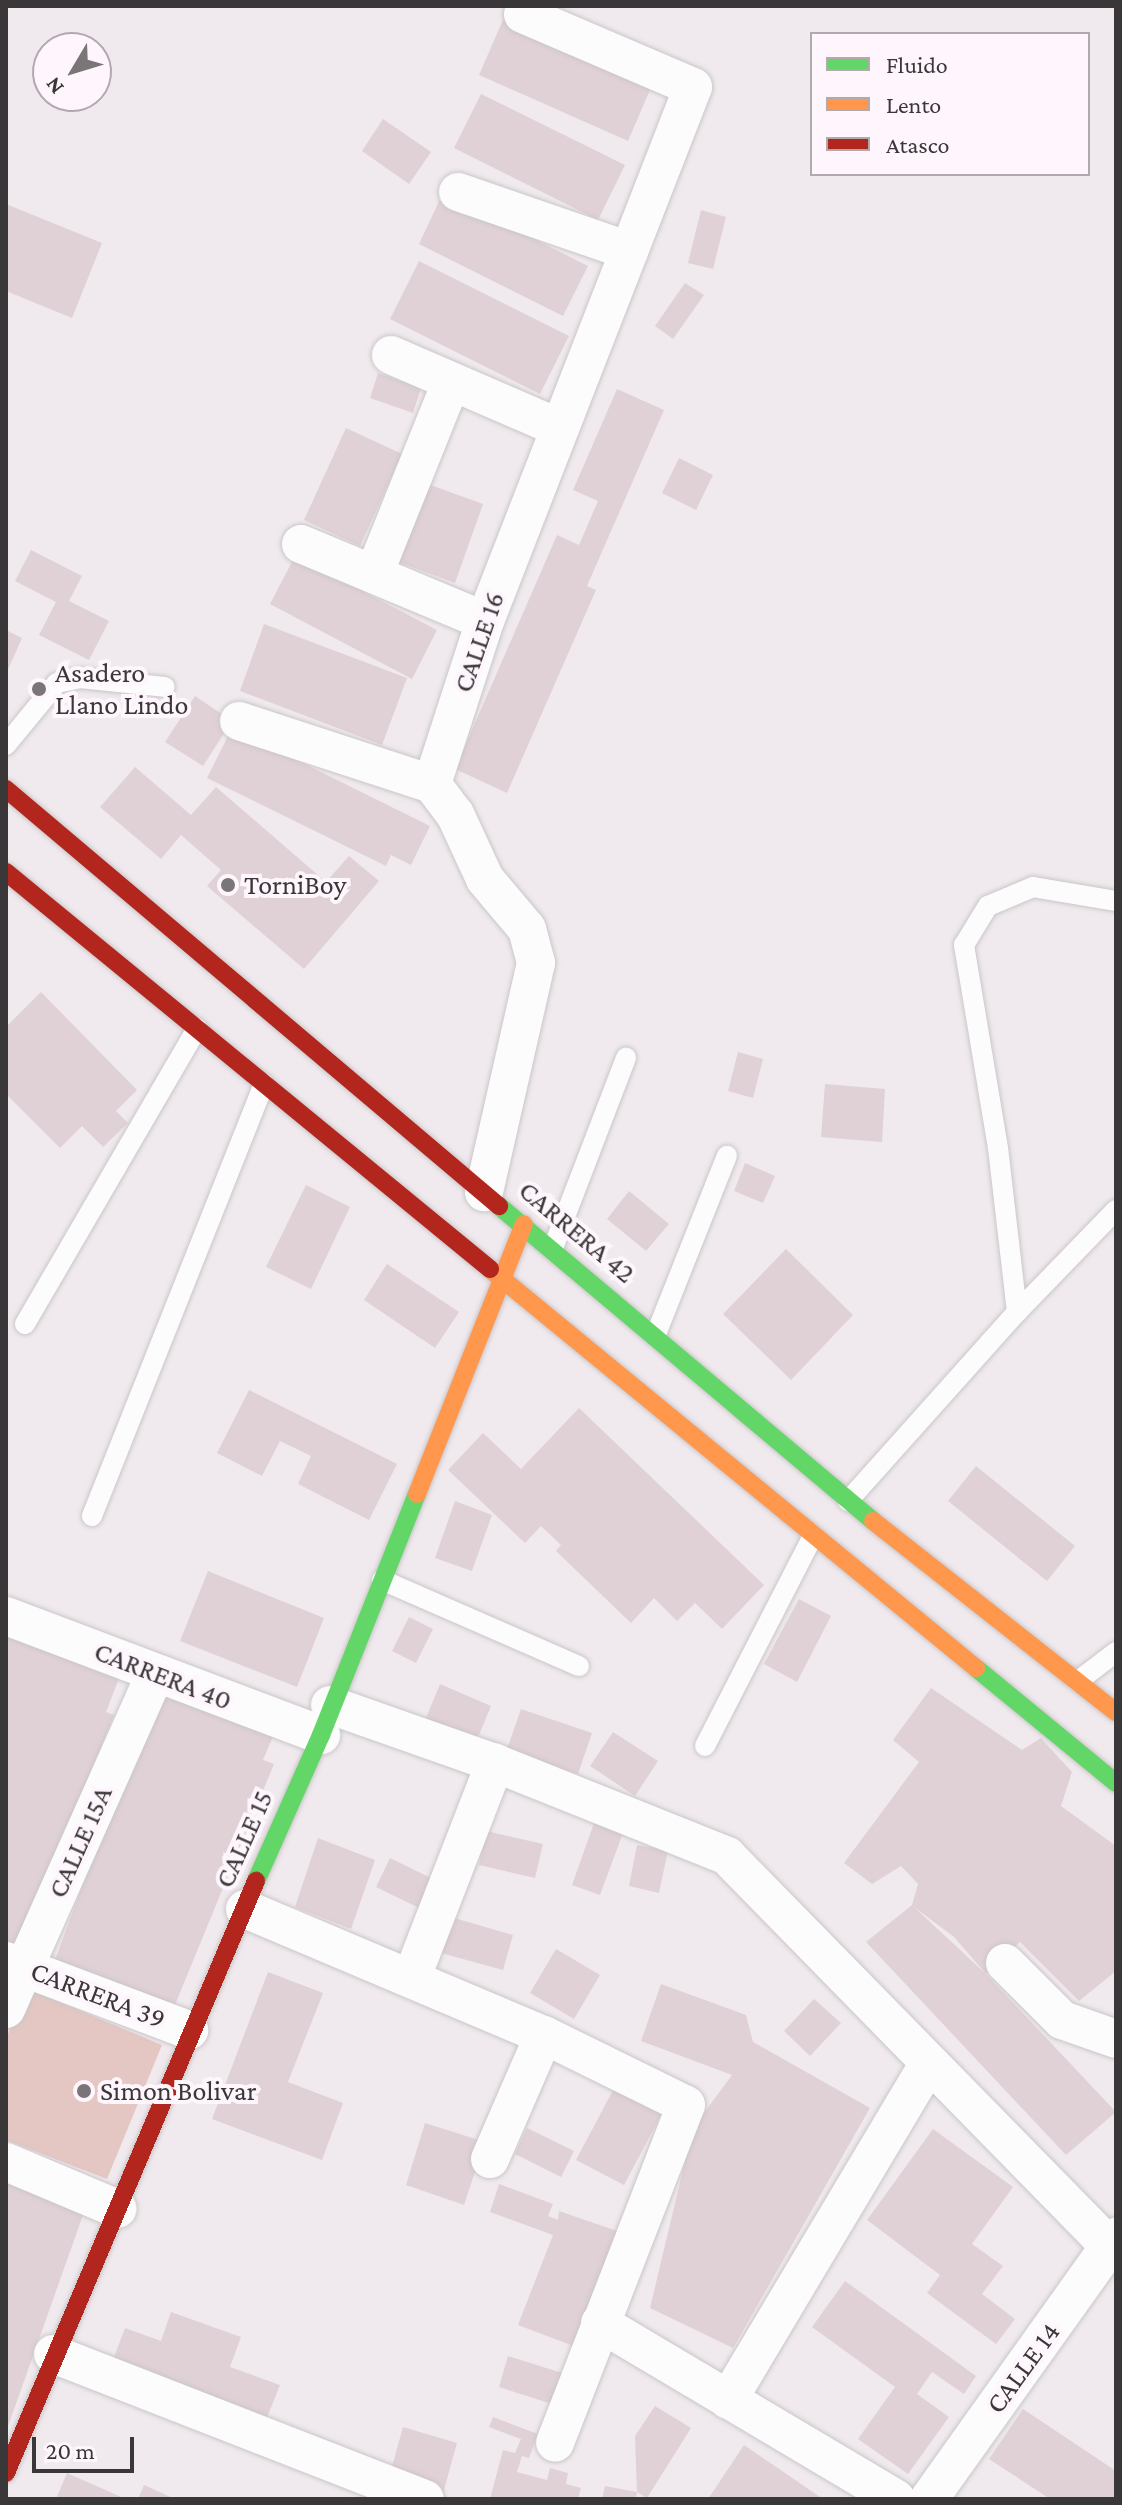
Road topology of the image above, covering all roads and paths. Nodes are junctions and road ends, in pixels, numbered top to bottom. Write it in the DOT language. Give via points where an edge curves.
graph roads {
  1 [pos="523,14"];
  2 [pos="458,192"];
  3 [pos="629,251"];
  4 [pos="391,355"];
  5 [pos="450,385"];
  6 [pos="560,428"];
  7 [pos="301,544"];
  8 [pos="374,574"];
  9 [pos="485,621"];
  10 [pos="165,687"];
  11 [pos="239,721"];
  12 [pos="6,745"];
  13 [pos="432,784"];
  14 [pos="6,789"];
  15 [pos="6,872"];
  16 [pos="1116,901"];
  17 [pos="197,1028"];
  18 [pos="626,1058"];
  19 [pos="264,1084"];
  20 [pos="727,1156"];
  21 [pos="484,1192"];
  22 [pos="1116,1210"];
  23 [pos="524,1224"];
  24 [pos="553,1248"];
  25 [pos="505,1284"];
  26 [pos="1017,1312"];
  27 [pos="25,1324"];
  28 [pos="656,1334"];
  29 [pos="848,1501"];
  30 [pos="92,1516"];
  31 [pos="813,1536"];
  32 [pos="382,1580"];
  33 [pos="6,1616"];
  34 [pos="1116,1652"];
  35 [pos="579,1666"];
  36 [pos="155,1675"];
  37 [pos="1078,1681"];
  38 [pos="1116,1712"];
  39 [pos="325,1720"];
  40 [pos="705,1746"];
  41 [pos="495,1763"];
  42 [pos="1116,1783"];
  43 [pos="245,1909"];
  44 [pos="1005,1963"];
  45 [pos="15,1964"];
  46 [pos="412,1977"];
  47 [pos="6,2009"];
  48 [pos="189,2030"];
  49 [pos="544,2035"];
  50 [pos="1116,2039"];
  51 [pos="928,2064"];
  52 [pos="490,2159"];
  53 [pos="6,2162"];
  54 [pos="118,2209"];
  55 [pos="1114,2246"];
  56 [pos="600,2323"];
  57 [pos="53,2354"];
  58 [pos="728,2400"];
  59 [pos="555,2442"];
  60 [pos="6,2473"];
  61 [pos="425,2499"];
  62 [pos="896,2499"];
  63 [pos="929,2499"];
  1 -- 3 [label="street, CALLE 16" via="693,87"];
  2 -- 3 [label="street"];
  3 -- 6 [label="street, CALLE 16"];
  4 -- 5 [label="street"];
  5 -- 6 [label="street"];
  5 -- 8 [label="street"];
  6 -- 9 [label="street, CALLE 16"];
  7 -- 8 [label="street"];
  8 -- 9 [label="street"];
  9 -- 13 [label="street, CALLE 16"];
  10 -- 12 [label="lane" via="80,678 57,683"];
  11 -- 13 [label="street"];
  13 -- 21 [label="street" via="455,814 485,879 527,929 536,963"];
  14 -- 21 [label="main road, CARRERA 42"];
  15 -- 17 [label="main road"];
  16 -- 26 [label="lane" via="1033,887 988,906 964,945 998,1148"];
  17 -- 19 [label="main road"];
  17 -- 27 [label="lane"];
  18 -- 24 [label="lane"];
  19 -- 25 [label="main road"];
  19 -- 30 [label="lane"];
  20 -- 28 [label="lane"];
  21 -- 23 [label="main road, CARRERA 42"];
  22 -- 26 [label="lane"];
  23 -- 24 [label="main road, CARRERA 42"];
  23 -- 25 [label="main road, CALLE 15"];
  24 -- 28 [label="main road, CARRERA 42"];
  25 -- 31 [label="main road"];
  25 -- 32 [label="main road, CALLE 15"];
  26 -- 29 [label="lane"];
  28 -- 29 [label="main road, CARRERA 42"];
  29 -- 37 [label="main road, CARRERA 42"];
  31 -- 40 [label="lane"];
  31 -- 42 [label="main road"];
  32 -- 35 [label="lane"];
  32 -- 39 [label="main road, CALLE 15"];
  33 -- 36 [label="street, CARRERA 40"];
  34 -- 37 [label="lane"];
  36 -- 39 [label="street, CARRERA 40"];
  36 -- 45 [label="street, CALLE 15A"];
  37 -- 38 [label="main road, CARRERA 42"];
  39 -- 41 [label="street, CARRERA 40"];
  39 -- 43 [label="main road, CALLE 15"];
  41 -- 46 [label="street"];
  41 -- 51 [label="street, CARRERA 40" via="727,1856"];
  43 -- 46 [label="street"];
  43 -- 48 [label="main road, CALLE 15"];
  44 -- 50 [label="street" via="1062,2020"];
  45 -- 47 [label="street, CALLE 15A"];
  45 -- 48 [label="street, CARRERA 39"];
  46 -- 49 [label="street"];
  48 -- 54 [label="main road, CALLE 15"];
  49 -- 52 [label="street"];
  49 -- 56 [label="street" via="686,2105"];
  51 -- 55 [label="street, CARRERA 40"];
  51 -- 58 [label="street"];
  53 -- 54 [label="street"];
  54 -- 57 [label="main road, CALLE 15"];
  55 -- 63 [label="street, CALLE 14"];
  56 -- 58 [label="street"];
  56 -- 59 [label="street"];
  57 -- 60 [label="main road, CALLE 15"];
  57 -- 61 [label="street"];
  58 -- 62 [label="street"];
}
